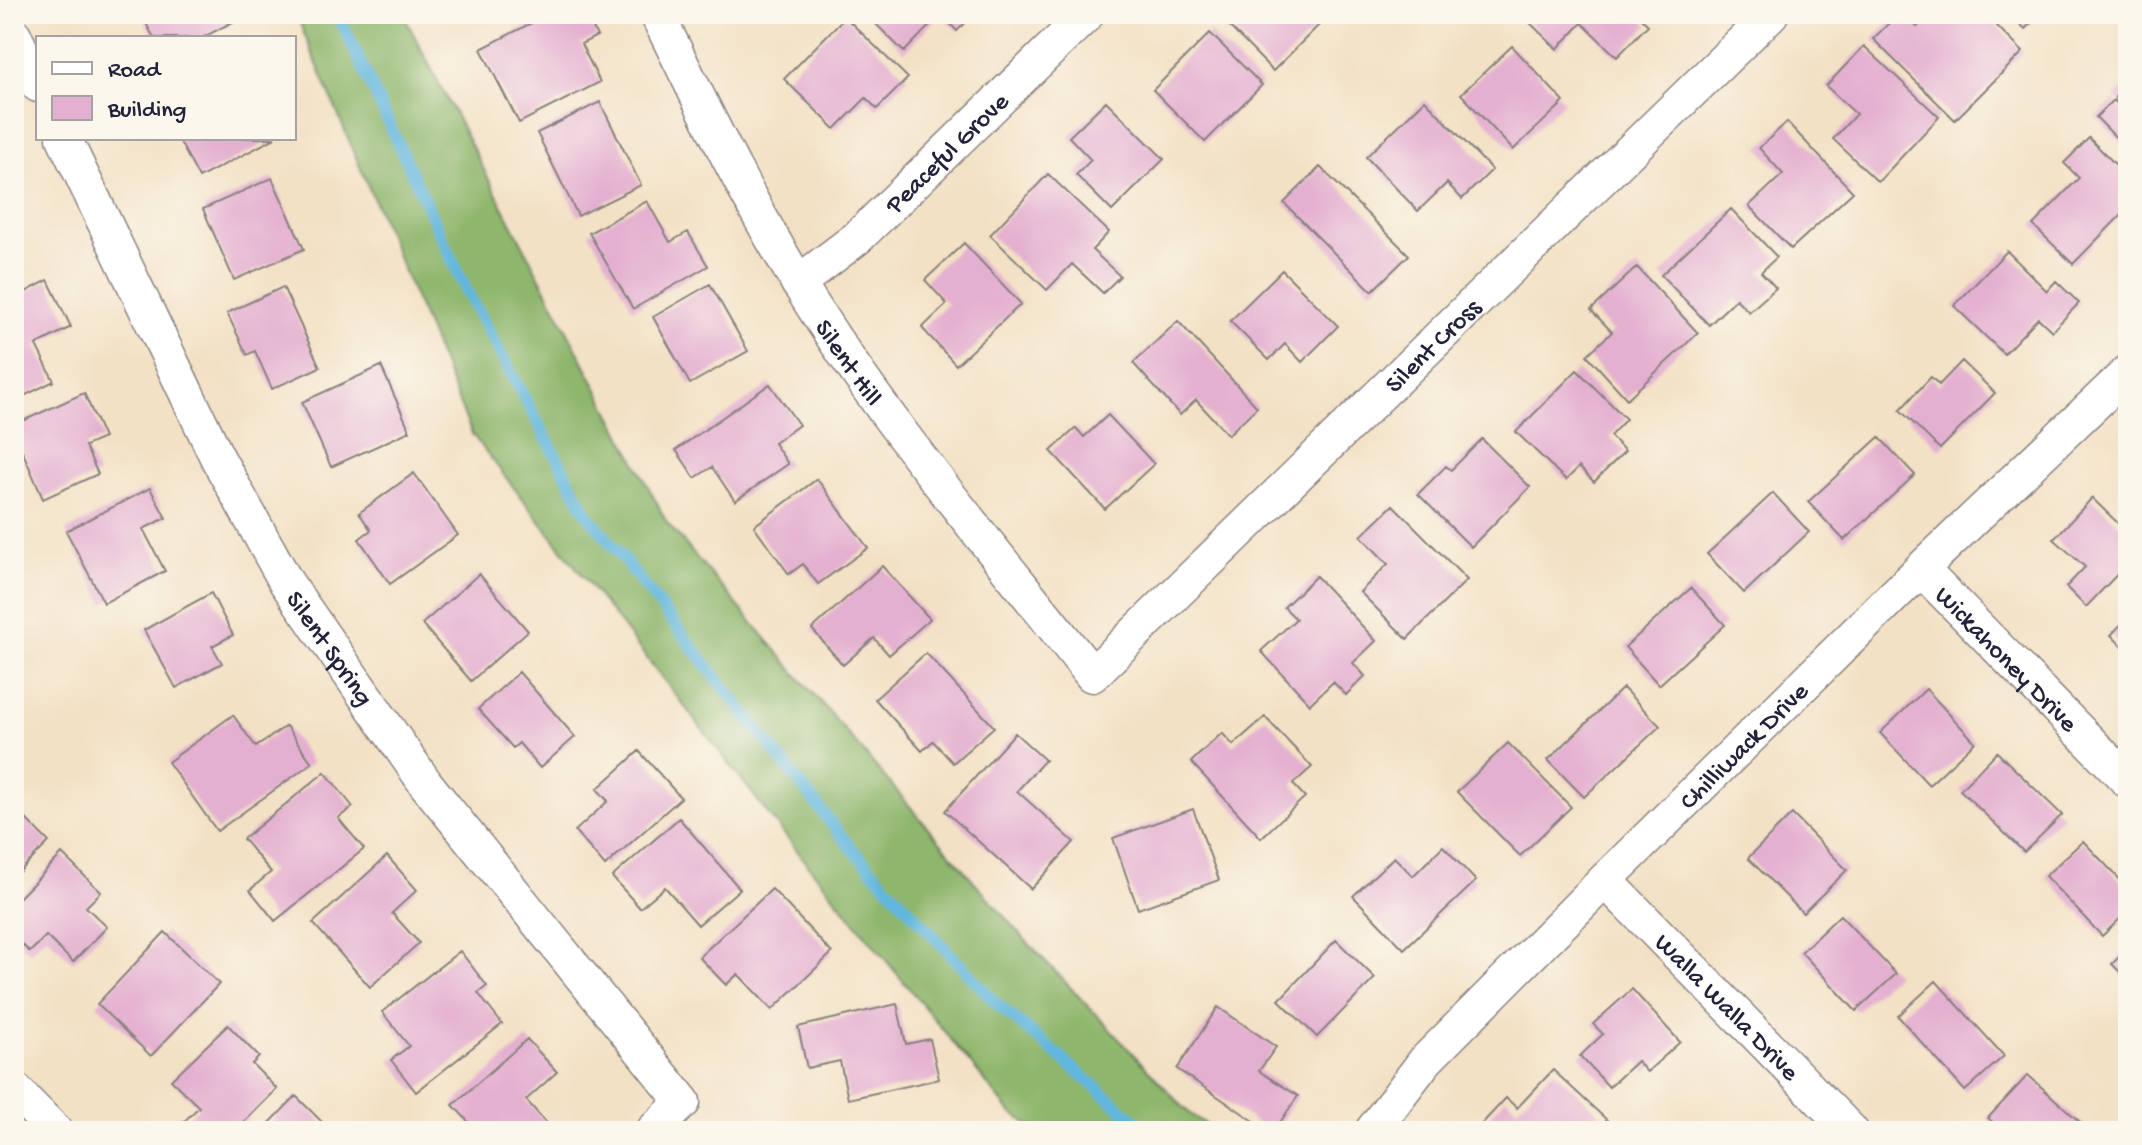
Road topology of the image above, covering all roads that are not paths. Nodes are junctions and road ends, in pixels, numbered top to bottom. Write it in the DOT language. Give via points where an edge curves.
graph roads {
  1 [pos="657,14"];
  2 [pos="1087,14"];
  3 [pos="1771,14"];
  4 [pos="14,35"];
  5 [pos="36,81"];
  6 [pos="65,140"];
  7 [pos="798,283"];
  8 [pos="2128,372"];
  9 [pos="1921,569"];
  10 [pos="1092,675"];
  11 [pos="2128,781"];
  12 [pos="1605,880"];
  13 [pos="14,1089"];
  14 [pos="55,1131"];
  15 [pos="653,1131"];
  16 [pos="1372,1131"];
  17 [pos="1851,1131"];
  1 -- 7 [label="street, Silent Hill" via="733,169"];
  2 -- 7 [label="street, Peaceful Grove" via="857,238"];
  3 -- 10 [label="street, Silent Cross"];
  4 -- 5 [label="street"];
  6 -- 15 [label="street, Silent Spring" via="217,457 286,582 426,784 683,1102"];
  7 -- 10 [label="street, Silent Hill" via="881,406"];
  8 -- 9 [label="street, Chilliwack Drive"];
  9 -- 11 [label="street, Wickahoney Drive"];
  9 -- 12 [label="street, Chilliwack Drive"];
  12 -- 16 [label="street, Chilliwack Drive" via="1425,1061"];
  12 -- 17 [label="street, Walla Walla Drive"];
  13 -- 14 [label="street"];
}
